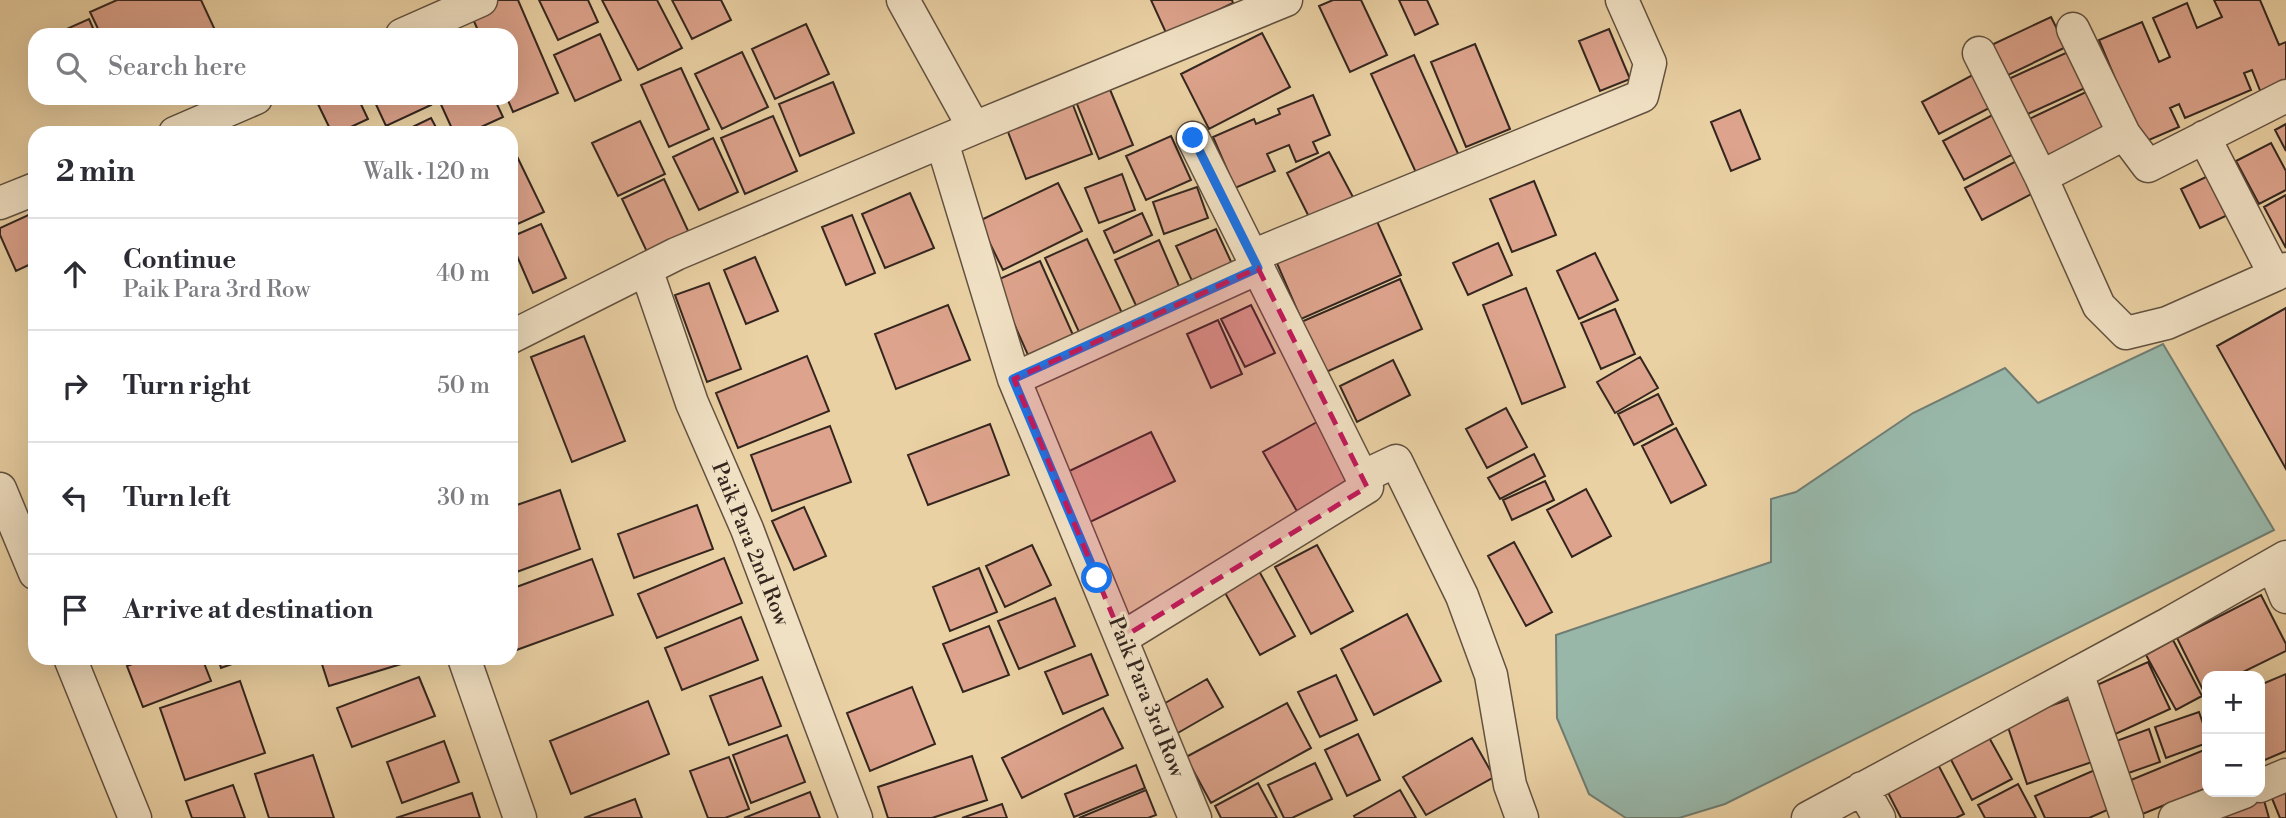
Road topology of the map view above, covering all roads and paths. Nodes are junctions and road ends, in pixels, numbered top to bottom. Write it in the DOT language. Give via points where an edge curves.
graph roads {
  1 [pos="481,0"];
  2 [pos="903,0"];
  3 [pos="1286,0"];
  4 [pos="1622,0"];
  5 [pos="1248,7"];
  6 [pos="418,28"];
  7 [pos="2073,29"];
  8 [pos="1979,53"];
  9 [pos="2286,96"];
  10 [pos="240,105"];
  11 [pos="191,126"];
  12 [pos="974,128"];
  13 [pos="2124,134"];
  14 [pos="2204,137"];
  15 [pos="1193,138"];
  16 [pos="942,142"];
  17 [pos="2041,177"];
  18 [pos="28,192"];
  19 [pos="0,203"];
  20 [pos="1255,262"];
  21 [pos="646,268"];
  22 [pos="2280,272"];
  23 [pos="518,333"];
  24 [pos="1013,379"];
  25 [pos="1362,477"];
  26 [pos="0,489"];
  27 [pos="28,556"];
  28 [pos="2279,561"];
  29 [pos="2286,597"];
  30 [pos="1122,638"];
  31 [pos="73,665"];
  32 [pos="466,665"];
  33 [pos="2077,673"];
  34 [pos="2286,775"];
  35 [pos="2265,784"];
  36 [pos="1862,788"];
  37 [pos="2231,797"];
  38 [pos="135,818"];
  39 [pos="520,818"];
  40 [pos="856,818"];
  41 [pos="1195,818"];
  42 [pos="1522,818"];
  43 [pos="1808,818"];
  44 [pos="1879,818"];
  45 [pos="2127,818"];
  46 [pos="2175,818"];
  1 -- 6 [label="street"];
  2 -- 12 [label="street"];
  3 -- 5 [label="street"];
  4 -- 20 [label="street" via="1650,63 1642,96"];
  5 -- 12 [label="street"];
  7 -- 13 [label="street"];
  8 -- 17 [label="street"];
  9 -- 14 [label="street"];
  10 -- 11 [label="street"];
  12 -- 16 [label="street"];
  13 -- 14 [label="street" via="2148,166"];
  13 -- 17 [label="street"];
  14 -- 22 [label="street"];
  15 -- 20 [label="street"];
  16 -- 21 [label="street"];
  16 -- 24 [label="street, Paik Para 3rd Row"];
  17 -- 22 [label="street" via="2099,306 2126,333 2167,323"];
  18 -- 19 [label="street"];
  20 -- 24 [label="street"];
  20 -- 25 [label="street"];
  21 -- 23 [label="street"];
  21 -- 40 [label="street, Paik Para 2nd Row" via="692,404 747,529"];
  24 -- 30 [label="street, Paik Para 3rd Row"];
  25 -- 30 [label="street" via="1367,487"];
  25 -- 42 [label="street" via="1396,461 1462,596 1491,675 1510,785"];
  26 -- 27 [label="street"];
  28 -- 29 [label="street"];
  28 -- 33 [label="street"];
  30 -- 41 [label="street, Paik Para 3rd Row"];
  31 -- 38 [label="street"];
  32 -- 39 [label="street"];
  33 -- 36 [label="street"];
  33 -- 45 [label="street"];
  34 -- 35 [label="street"];
  36 -- 43 [label="street"];
  36 -- 44 [label="street"];
  37 -- 46 [label="street"];
}
